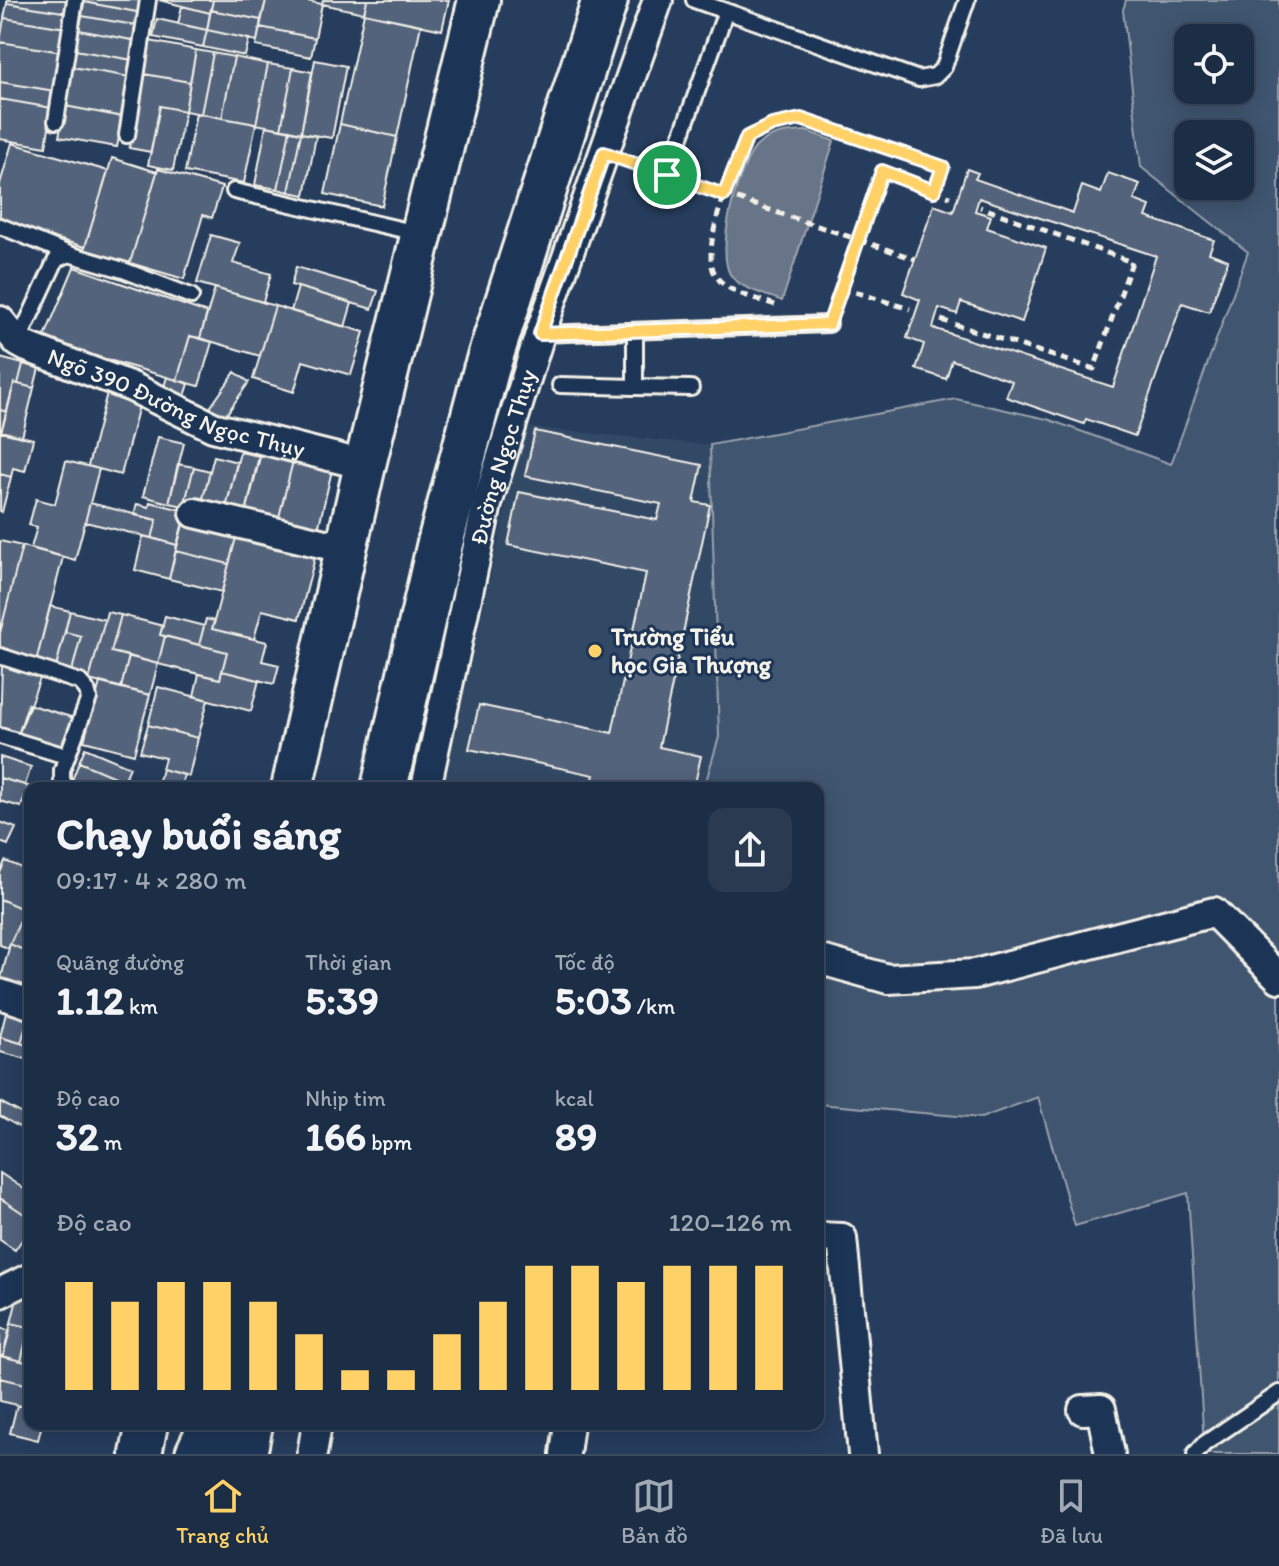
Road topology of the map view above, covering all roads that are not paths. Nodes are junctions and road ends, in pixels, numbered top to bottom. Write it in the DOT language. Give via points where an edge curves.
graph roads {
  1 [pos="75,0"];
  2 [pos="148,0"];
  3 [pos="479,0"];
  4 [pos="605,0"];
  5 [pos="658,0"];
  6 [pos="694,0"];
  7 [pos="967,0"];
  8 [pos="726,11"];
  9 [pos="56,121"];
  10 [pos="127,135"];
  11 [pos="667,175"];
  12 [pos="234,191"];
  13 [pos="0,226"];
  14 [pos="422,234"];
  15 [pos="69,254"];
  16 [pos="191,296"];
  17 [pos="829,324"];
  18 [pos="635,331"];
  19 [pos="9,332"];
  20 [pos="540,334"];
  21 [pos="560,385"];
  22 [pos="635,387"];
  23 [pos="691,388"];
  24 [pos="365,465"];
  25 [pos="195,513"];
  26 [pos="346,549"];
  27 [pos="0,656"];
  28 [pos="0,736"];
  29 [pos="66,756"];
  30 [pos="63,782"];
  31 [pos="293,782"];
  32 [pos="385,782"];
  33 [pos="427,782"];
  34 [pos="824,961"];
  35 [pos="1279,978"];
  36 [pos="0,994"];
  37 [pos="24,1002"];
  38 [pos="824,1237"];
  39 [pos="24,1281"];
  40 [pos="0,1293"];
  41 [pos="1279,1393"];
  42 [pos="1083,1410"];
  43 [pos="146,1430"];
  44 [pos="209,1430"];
  45 [pos="249,1430"];
  46 [pos="316,1430"];
  47 [pos="568,1430"];
  48 [pos="141,1454"];
  49 [pos="198,1454"];
  50 [pos="244,1454"];
  51 [pos="312,1454"];
  52 [pos="565,1454"];
  53 [pos="863,1454"];
  54 [pos="1110,1454"];
  55 [pos="1195,1454"];
  1 -- 9 [label="lane"];
  2 -- 10 [label="lane"];
  3 -- 14 [label="street"];
  4 -- 32 [label="main road, Đường Ngọc Thụy" via="486,370"];
  5 -- 20 [label="street, Đường Ngọc Thụy"];
  6 -- 8 [label="lane"];
  7 -- 8 [label="lane" via="944,67 935,76 919,79"];
  8 -- 11 [label="lane"];
  12 -- 14 [label="lane"];
  13 -- 15 [label="lane"];
  14 -- 24 [label="street"];
  15 -- 16 [label="lane"];
  15 -- 19 [label="lane" via="56,260"];
  17 -- 18 [label="lane"];
  18 -- 20 [label="lane"];
  18 -- 22 [label="lane"];
  19 -- 24 [label="street, Ngõ 390 Đường Ngọc Thụy" via="213,427"];
  20 -- 33 [label="street, Đường Ngọc Thụy" via="487,504"];
  21 -- 22 [label="lane"];
  22 -- 23 [label="lane"];
  24 -- 26 [label="street"];
  25 -- 26 [label="street"];
  26 -- 31 [label="street"];
  27 -- 29 [label="lane" via="80,682 87,690 89,698"];
  28 -- 29 [label="lane"];
  29 -- 30 [label="lane"];
  34 -- 35 [label="street" via="888,979 975,974 1214,912"];
  36 -- 37 [label="street"];
  38 -- 53 [label="street" via="842,1238"];
  39 -- 40 [label="street"];
  41 -- 55 [label="lane"];
  42 -- 54 [label="street" via="1101,1409"];
  43 -- 48 [label="street"];
  44 -- 49 [label="main road"];
  45 -- 50 [label="main road"];
  46 -- 51 [label="street"];
  47 -- 52 [label="street"];
}
